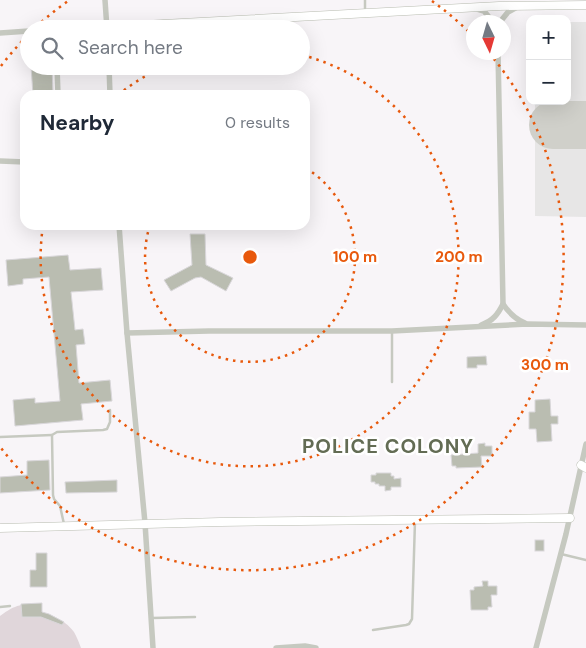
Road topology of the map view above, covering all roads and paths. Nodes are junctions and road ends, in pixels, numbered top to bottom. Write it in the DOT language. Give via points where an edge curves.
graph roads {
  1 [pos="105,0"];
  2 [pos="365,0"];
  3 [pos="497,3"];
  4 [pos="586,5"];
  5 [pos="520,6"];
  6 [pos="472,7"];
  7 [pos="365,13"];
  8 [pos="487,15"];
  9 [pos="506,15"];
  10 [pos="106,20"];
  11 [pos="245,20"];
  12 [pos="20,32"];
  13 [pos="0,33"];
  14 [pos="498,60"];
  15 [pos="57,75"];
  16 [pos="109,75"];
  17 [pos="58,90"];
  18 [pos="110,90"];
  19 [pos="0,161"];
  20 [pos="20,162"];
  21 [pos="119,230"];
  22 [pos="503,304"];
  23 [pos="527,324"];
  24 [pos="586,325"];
  25 [pos="474,328"];
  26 [pos="392,332"];
  27 [pos="127,333"];
  28 [pos="392,382"];
  29 [pos="110,410"];
  30 [pos="52,435"];
  31 [pos="0,437"];
  32 [pos="586,444"];
  33 [pos="584,467"];
  34 [pos="570,518"];
  35 [pos="415,520"];
  36 [pos="145,523"];
  37 [pos="64,526"];
  38 [pos="0,528"];
  39 [pos="561,554"];
  40 [pos="586,560"];
  41 [pos="10,606"];
  42 [pos="0,608"];
  43 [pos="195,617"];
  44 [pos="151,618"];
  45 [pos="373,630"];
  46 [pos="152,648"];
  47 [pos="276,648"];
  48 [pos="316,648"];
  49 [pos="536,648"];
  1 -- 10 [label="street"];
  2 -- 7 [label="lane"];
  3 -- 5 [label="street"];
  3 -- 6 [label="street"];
  4 -- 5 [label="street"];
  5 -- 9 [label="street"];
  6 -- 7 [label="street"];
  6 -- 8 [label="street"];
  7 -- 11 [label="street"];
  12 -- 13 [label="street"];
  14 -- 22 [label="street"];
  15 -- 17 [label="street"];
  16 -- 18 [label="street"];
  19 -- 20 [label="street"];
  21 -- 27 [label="street"];
  22 -- 23 [label="street" via="515,319"];
  22 -- 25 [label="street" via="497,315"];
  23 -- 24 [label="street"];
  23 -- 25 [label="street"];
  25 -- 26 [label="street"];
  26 -- 27 [label="street"];
  26 -- 28 [label="lane"];
  27 -- 36 [label="street"];
  29 -- 30 [label="lane" via="107,429"];
  30 -- 31 [label="lane"];
  30 -- 37 [label="lane" via="53,495 60,506"];
  32 -- 33 [label="street"];
  33 -- 34 [label="street"];
  34 -- 35 [label="street"];
  34 -- 39 [label="street"];
  35 -- 36 [label="street"];
  35 -- 45 [label="lane" via="412,619 406,626"];
  36 -- 37 [label="street"];
  36 -- 44 [label="street"];
  37 -- 38 [label="street"];
  39 -- 40 [label="lane"];
  39 -- 49 [label="street"];
  41 -- 42 [label="lane"];
  43 -- 44 [label="lane"];
  44 -- 46 [label="street"];
  47 -- 48 [label="street"];
}
